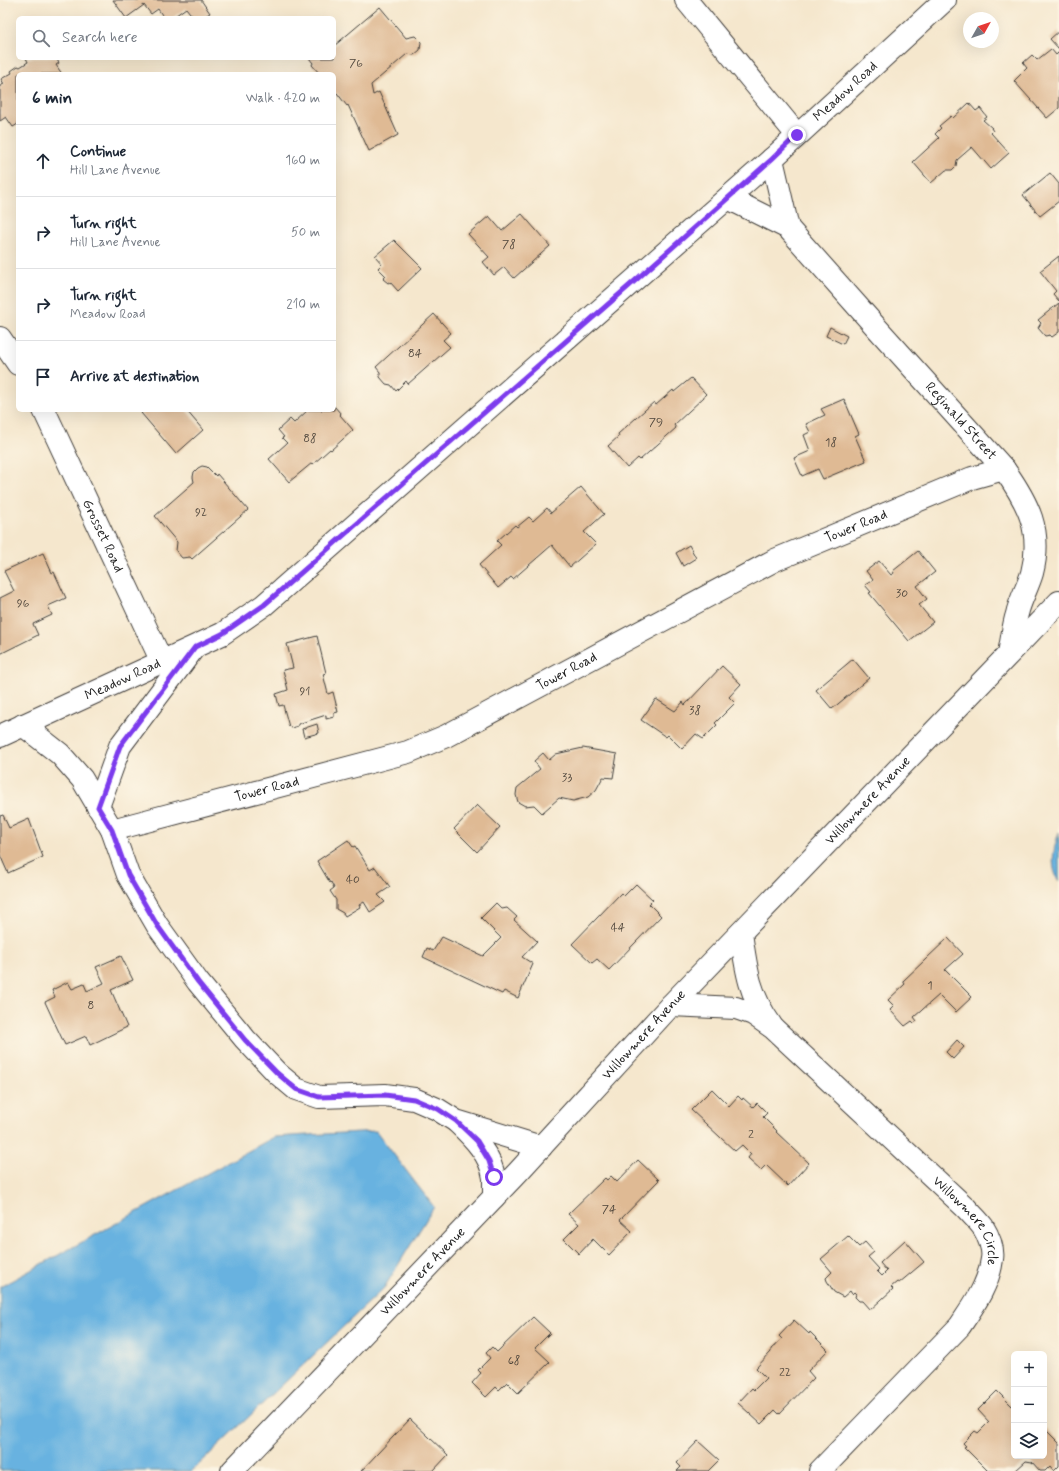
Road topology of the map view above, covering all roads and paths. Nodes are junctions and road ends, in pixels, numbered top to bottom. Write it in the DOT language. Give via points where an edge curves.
graph roads {
  1 [pos="686,0"];
  2 [pos="945,0"];
  3 [pos="797,135"];
  4 [pos="772,159"];
  5 [pos="728,198"];
  6 [pos="788,228"];
  7 [pos="0,338"];
  8 [pos="16,361"];
  9 [pos="45,412"];
  10 [pos="1004,469"];
  11 [pos="1059,602"];
  12 [pos="195,647"];
  13 [pos="1009,653"];
  14 [pos="162,662"];
  15 [pos="23,725"];
  16 [pos="0,736"];
  17 [pos="98,807"];
  18 [pos="112,830"];
  19 [pos="741,933"];
  20 [pos="671,1005"];
  21 [pos="773,1028"];
  22 [pos="456,1121"];
  23 [pos="541,1147"];
  24 [pos="494,1197"];
  25 [pos="232,1471"];
  26 [pos="820,1471"];
  1 -- 3 [label="street"];
  2 -- 3 [label="street, Meadow Road"];
  3 -- 4 [label="street, Meadow Road"];
  4 -- 5 [label="street, Meadow Road"];
  4 -- 6 [label="street, Reginald Street"];
  5 -- 6 [label="street, Reginald Street"];
  5 -- 12 [label="street, Meadow Road" via="264,605 222,634"];
  6 -- 10 [label="street, Reginald Street"];
  7 -- 8 [label="street"];
  9 -- 14 [label="street, Grosset Road"];
  10 -- 13 [label="street, Reginald Street" via="1029,510 1036,536 1032,574 1017,613"];
  10 -- 18 [label="street, Tower Road" via="972,478 774,560 446,736 408,752"];
  11 -- 13 [label="street, Willowmere Avenue"];
  12 -- 14 [label="street, Meadow Road"];
  12 -- 17 [label="street" via="120,746"];
  13 -- 19 [label="street, Willowmere Avenue"];
  14 -- 15 [label="street, Meadow Road"];
  15 -- 16 [label="street, Meadow Road"];
  15 -- 17 [label="street" via="60,754 82,779"];
  17 -- 18 [label="street"];
  18 -- 22 [label="street" via="128,875 157,925 198,982 245,1040 277,1073 296,1089 319,1097 385,1095 414,1099 438,1109"];
  19 -- 20 [label="street, Willowmere Avenue"];
  19 -- 21 [label="street, Willowmere Circle" via="748,976 761,1011"];
  20 -- 21 [label="street, Willowmere Circle" via="736,1008 753,1014"];
  20 -- 23 [label="street, Willowmere Avenue"];
  21 -- 26 [label="street, Willowmere Circle" via="966,1208 983,1227 992,1248 993,1258 986,1280 977,1300 960,1326"];
  22 -- 23 [label="street"];
  22 -- 24 [label="street" via="477,1141 489,1161 494,1177"];
  23 -- 24 [label="street, Willowmere Avenue"];
  24 -- 25 [label="street, Willowmere Avenue"];
}
